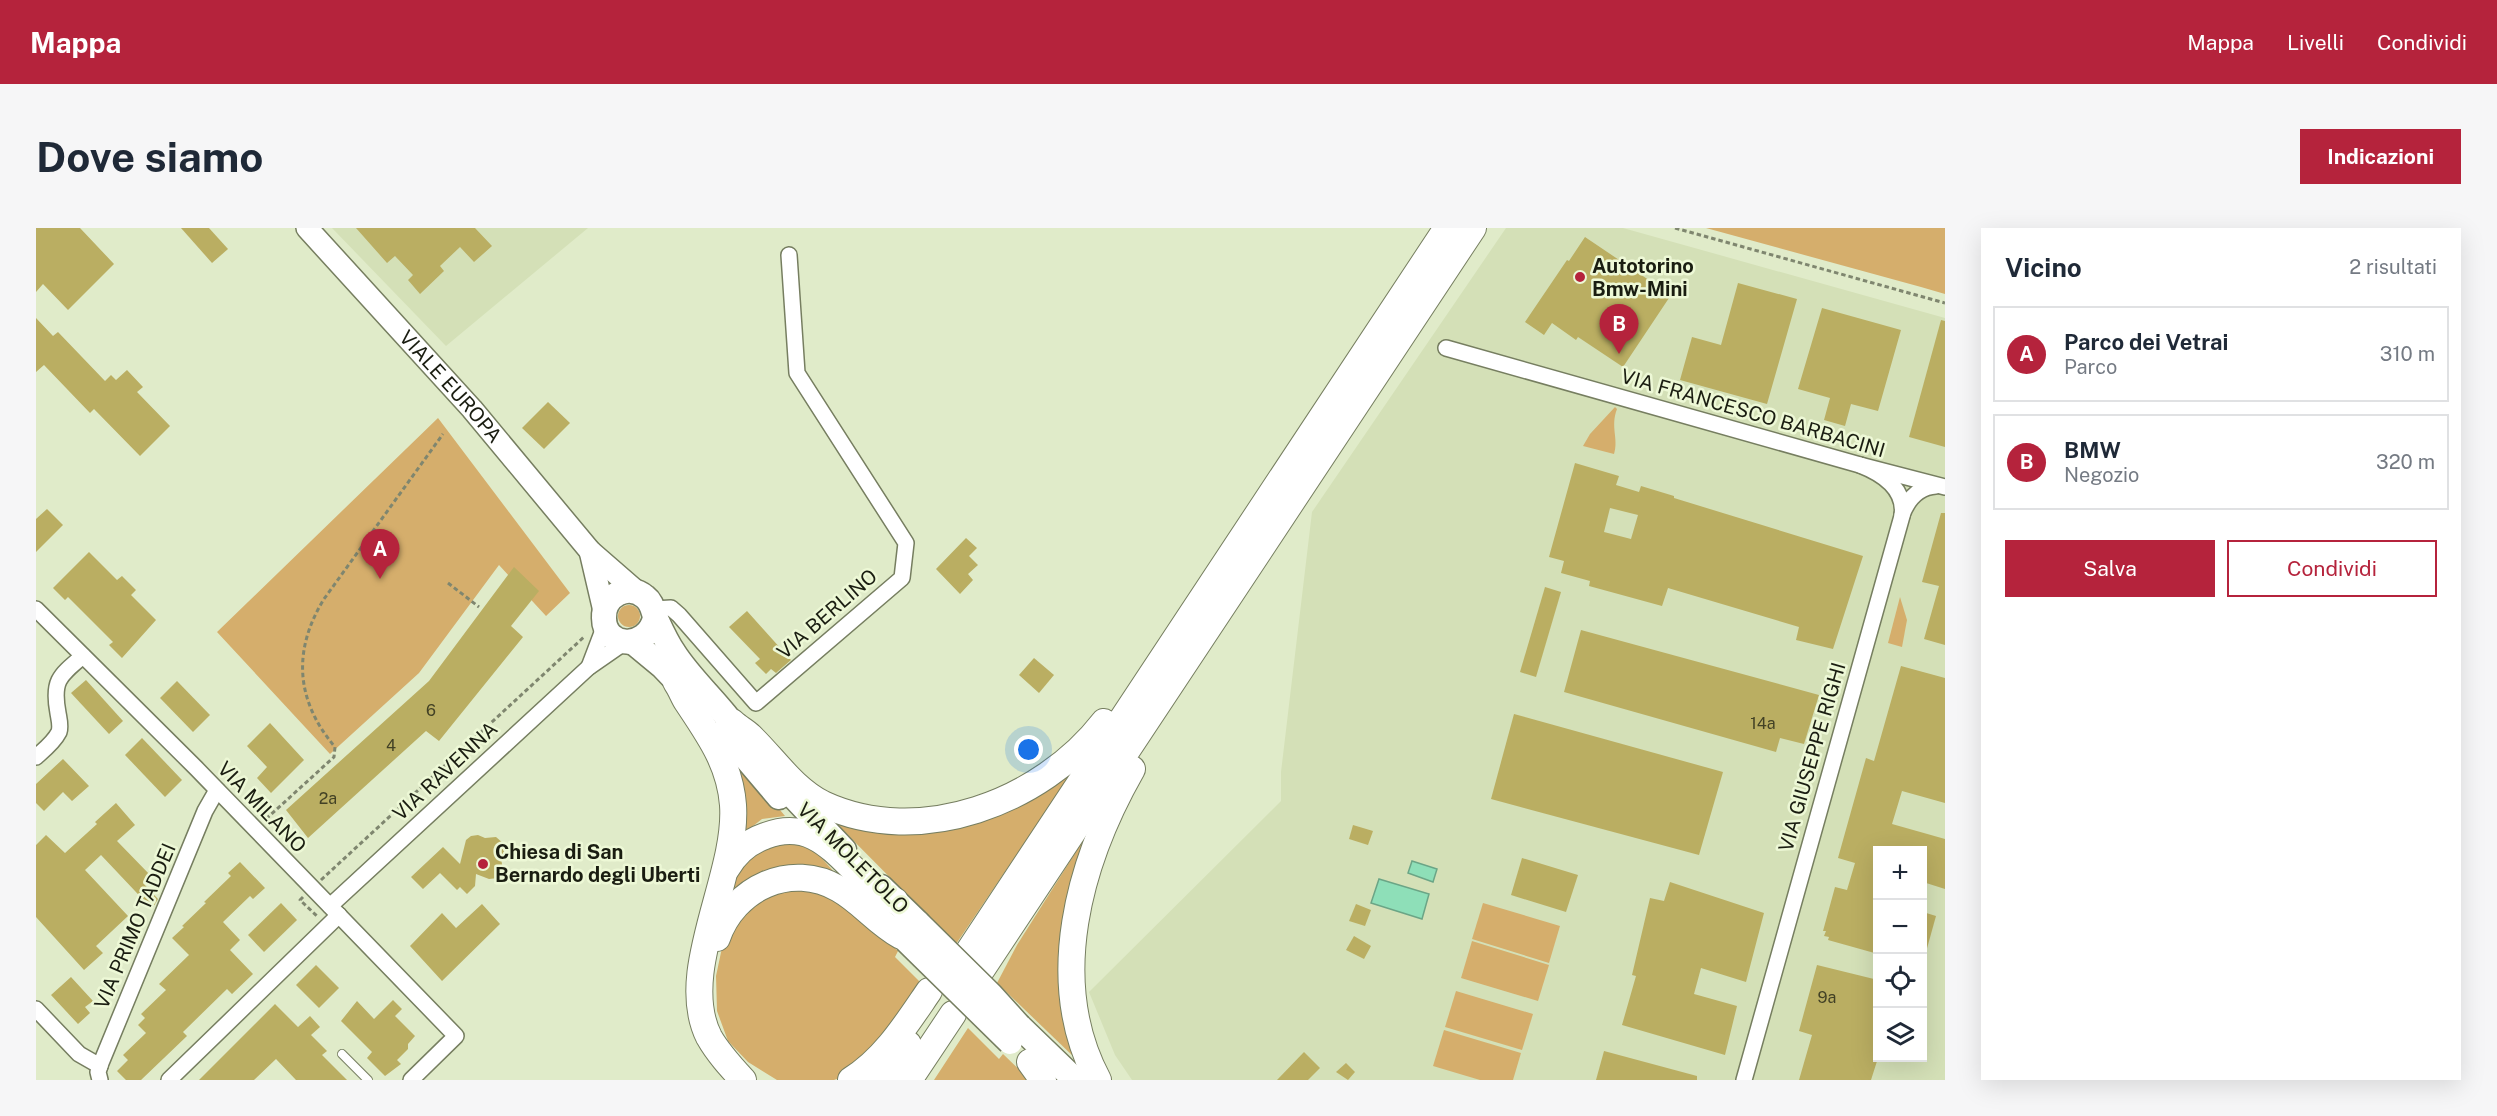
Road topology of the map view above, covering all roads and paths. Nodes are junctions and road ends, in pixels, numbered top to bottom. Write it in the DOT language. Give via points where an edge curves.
graph roads {
  1 [pos="307,228"];
  2 [pos="1447,228"];
  3 [pos="1473,228"];
  4 [pos="1675,228"];
  5 [pos="789,255"];
  6 [pos="1945,303"];
  7 [pos="1446,348"];
  8 [pos="443,434"];
  9 [pos="1860,465"];
  10 [pos="1945,487"];
  11 [pos="1902,516"];
  12 [pos="1265,542"];
  13 [pos="590,551"];
  14 [pos="448,583"];
  15 [pos="636,591"];
  16 [pos="1199,603"];
  17 [pos="479,607"];
  18 [pos="36,609"];
  19 [pos="654,613"];
  20 [pos="604,618"];
  21 [pos="629,642"];
  22 [pos="83,656"];
  23 [pos="589,667"];
  24 [pos="676,682"];
  25 [pos="732,722"];
  26 [pos="36,757"];
  27 [pos="217,790"];
  28 [pos="255,829"];
  29 [pos="808,834"];
  30 [pos="722,880"];
  31 [pos="895,901"];
  32 [pos="334,911"];
  33 [pos="908,933"];
  34 [pos="946,1006"];
  35 [pos="36,1009"];
  36 [pos="1015,1034"];
  37 [pos="342,1054"];
  38 [pos="1036,1071"];
  39 [pos="100,1073"];
  40 [pos="169,1080"];
  41 [pos="368,1080"];
  42 [pos="411,1080"];
  43 [pos="743,1080"];
  44 [pos="761,1080"];
  45 [pos="851,1080"];
  46 [pos="884,1080"];
  47 [pos="909,1080"];
  48 [pos="924,1080"];
  49 [pos="1051,1080"];
  50 [pos="1075,1080"];
  51 [pos="1098,1080"];
  52 [pos="1744,1080"];
  1 -- 13 [label="main road, VIALE EUROPA" via="472,409"];
  2 -- 16 [label="highway"];
  3 -- 12 [label="highway"];
  4 -- 6 [label="path"];
  5 -- 19 [label="street, VIA BERLINO" via="797,373 906,543 902,578 756,703 679,615 671,608"];
  7 -- 9 [label="street, VIA FRANCESCO BARBACINI"];
  8 -- 28 [label="path" via="324,599 306,637 302,666 306,694 317,723 335,747 334,757"];
  9 -- 10 [label="street, VIA FRANCESCO BARBACINI"];
  9 -- 11 [label="street, VIA GIUSEPPE RIGHI" via="1896,488 1902,498"];
  10 -- 11 [label="street, VIA FRANCESCO BARBACINI" via="1932,486 1918,492 1910,498"];
  11 -- 52 [label="street, VIA GIUSEPPE RIGHI"];
  12 -- 16 [label="highway" via="1009,930 975,962 1004,897"];
  12 -- 51 [label="highway" via="1237,608 1127,778 1092,859 1075,925 1070,978 1076,1022"];
  13 -- 15 [label="main road, VIA MOLETOLO"];
  13 -- 20 [label="main road"];
  14 -- 17 [label="path"];
  15 -- 19 [label="main road, VIA MOLETOLO"];
  15 -- 20 [label="main road" via="618,593 607,603"];
  16 -- 25 [label="highway" via="1155,648 1105,721 1072,757 1021,791 969,812 893,821 859,816 823,803 789,778"];
  18 -- 22 [label="street, VIA MILANO"];
  19 -- 21 [label="main road" via="647,634"];
  19 -- 25 [label="main road, VIA MOLETOLO" via="675,655"];
  20 -- 21 [label="main road, VIA MOLETOLO" via="616,639"];
  20 -- 23 [label="street"];
  21 -- 23 [label="street, VIA RAVENNA"];
  21 -- 24 [label="main road, VIA MOLETOLO" via="662,666"];
  22 -- 26 [label="street" via="58,681 55,693 59,732"];
  22 -- 27 [label="street, VIA MILANO"];
  23 -- 32 [label="street, VIA RAVENNA"];
  24 -- 29 [label="main road, VIA MOLETOLO" via="720,728"];
  24 -- 30 [label="highway" via="715,742 729,780 733,822"];
  25 -- 31 [label="main road, VIA MOLETOLO" via="792,798"];
  27 -- 28 [label="street, VIA MILANO"];
  27 -- 39 [label="street, VIA PRIMO TADDEI" via="205,810"];
  28 -- 32 [label="street, VIA MILANO"];
  29 -- 30 [label="highway" via="782,832 751,842 733,858"];
  29 -- 31 [label="highway" via="823,840 875,890"];
  29 -- 33 [label="main road, VIA MOLETOLO"];
  30 -- 43 [label="highway" via="699,998 715,1046"];
  31 -- 33 [label="main road, VIA MOLETOLO"];
  32 -- 40 [label="street, VIA RAVENNA"];
  32 -- 42 [label="street, VIA MILANO" via="456,1036"];
  33 -- 36 [label="main road, VIA MOLETOLO, bridge"];
  33 -- 44 [label="highway" via="879,923 846,893 813,879 774,880 741,900 718,935 709,973 708,1005 724,1045"];
  34 -- 45 [label="highway" via="889,1046"];
  34 -- 46 [label="highway"];
  34 -- 47 [label="highway"];
  34 -- 48 [label="highway"];
  35 -- 39 [label="street"];
  36 -- 38 [label="main road, VIA MOLETOLO"];
  36 -- 50 [label="main road, VIA MOLETOLO"];
  37 -- 41 [label="lane"];
  38 -- 49 [label="main road, VIA MOLETOLO"];
}
